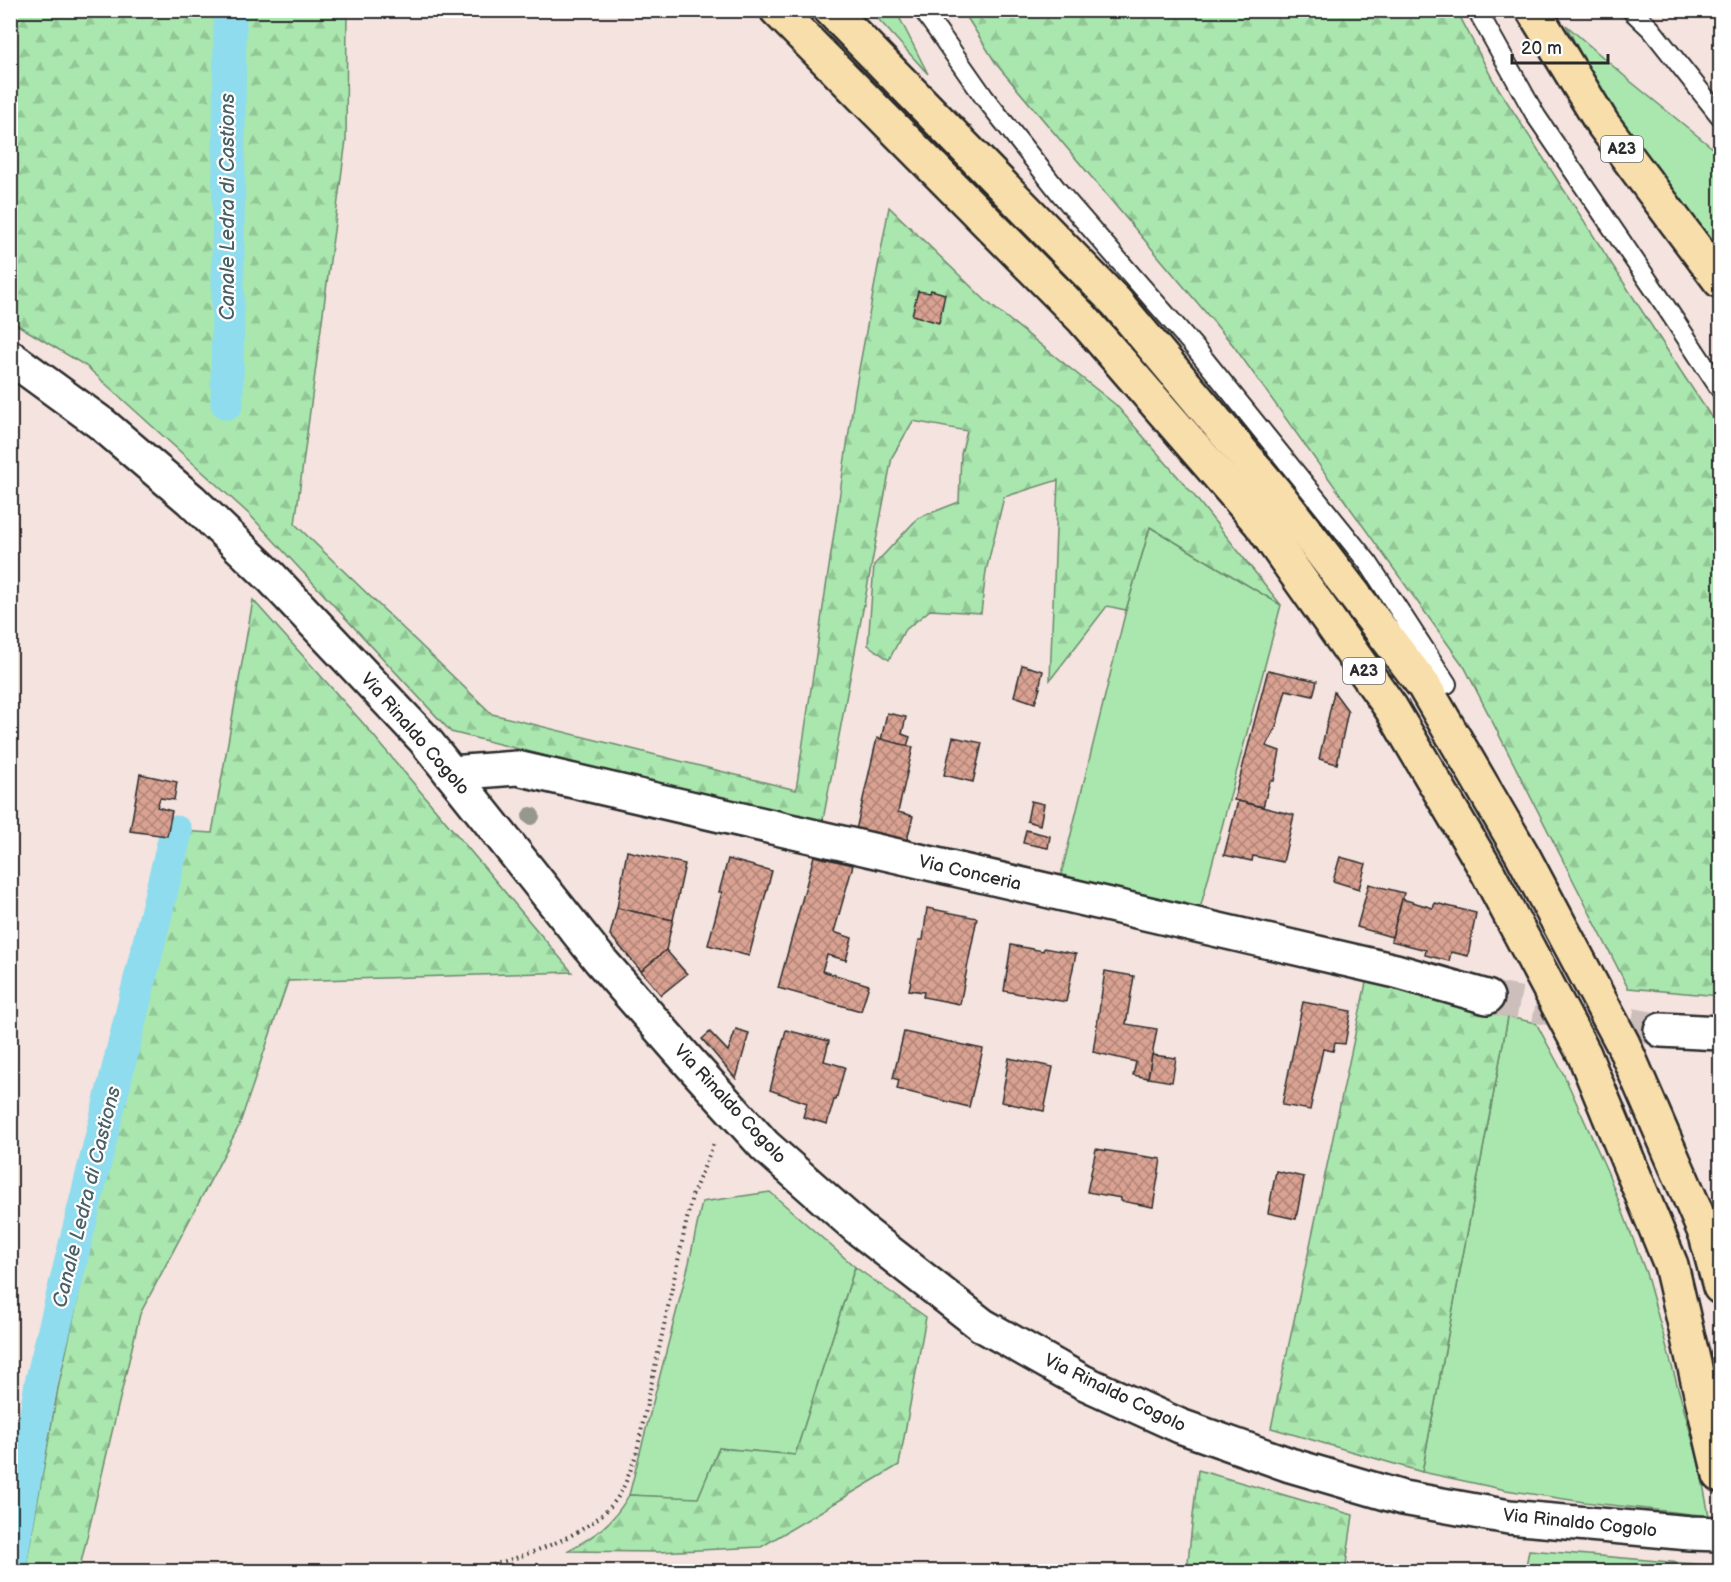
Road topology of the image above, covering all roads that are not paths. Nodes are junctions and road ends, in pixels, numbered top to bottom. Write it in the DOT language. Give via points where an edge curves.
graph roads {
  1 [pos="777,10"];
  2 [pos="831,10"];
  3 [pos="923,10"];
  4 [pos="1477,10"];
  5 [pos="1533,10"];
  6 [pos="1630,10"];
  7 [pos="1649,10"];
  8 [pos="1651,29"];
  9 [pos="1720,116"];
  10 [pos="1720,281"];
  11 [pos="10,357"];
  12 [pos="1720,389"];
  13 [pos="1447,684"];
  14 [pos="451,773"];
  15 [pos="1487,997"];
  16 [pos="1660,1030"];
  17 [pos="1720,1033"];
  18 [pos="1720,1287"];
  19 [pos="1720,1475"];
  20 [pos="1705,1534"];
  1 -- 19 [label="highway, A23" via="1091,328 1260,523 1391,708 1487,871 1584,1054 1671,1265"];
  2 -- 18 [label="highway, A23" via="1116,302 1280,498 1424,686 1522,854 1623,1044 1706,1235"];
  3 -- 13 [label="lane" via="984,97 1059,192 1196,350 1369,564"];
  4 -- 12 [label="lane" via="1536,116"];
  5 -- 10 [label="highway, A23" via="1602,123"];
  6 -- 8 [label="lane"];
  7 -- 8 [label="lane"];
  8 -- 9 [label="lane"];
  11 -- 14 [label="street, Via Rinaldo Cogolo" via="102,424 191,500 271,577 424,739"];
  14 -- 15 [label="street, Via Conceria" via="517,768 1396,971"];
  14 -- 20 [label="street, Via Rinaldo Cogolo" via="600,960 765,1146 982,1325 1083,1382 1180,1426 1290,1465 1403,1498 1509,1517"];
  16 -- 17 [label="street"];
}
